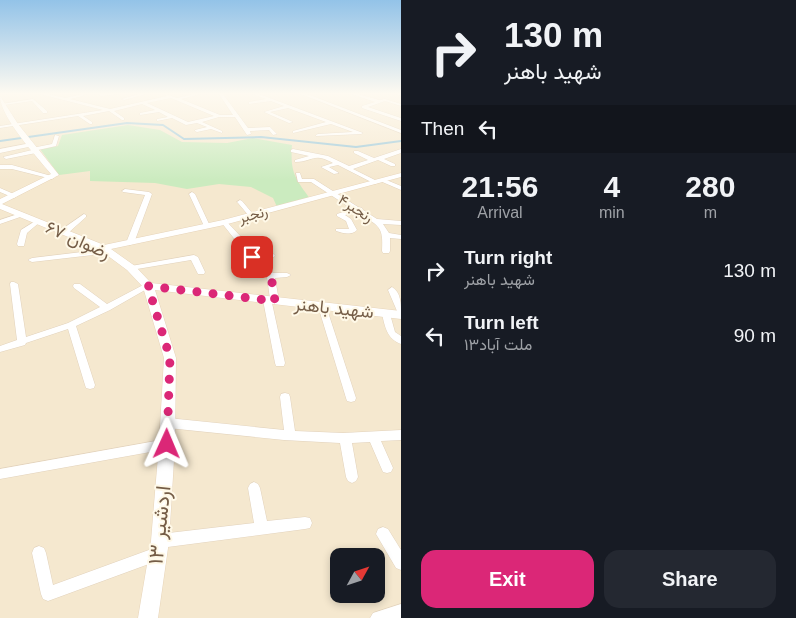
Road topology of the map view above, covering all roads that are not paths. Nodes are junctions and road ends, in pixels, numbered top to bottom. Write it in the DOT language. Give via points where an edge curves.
graph roads {
  1 [pos="15,123"];
  2 [pos="32,123"];
  3 [pos="200,123"];
  4 [pos="241,123"];
  5 [pos="328,123"];
  6 [pos="333,123"];
  7 [pos="377,123"];
  8 [pos="0,127"];
  9 [pos="17,127"];
  10 [pos="211,128"];
  11 [pos="0,132"];
  12 [pos="197,132"];
  13 [pos="220,132"];
  14 [pos="295,132"];
  15 [pos="401,132"];
  16 [pos="275,134"];
  17 [pos="318,135"];
  18 [pos="57,136"];
  19 [pos="30,144"];
  20 [pos="0,151"];
  21 [pos="293,151"];
  22 [pos="401,151"];
  23 [pos="356,152"];
  24 [pos="317,155"];
  25 [pos="6,157"];
  26 [pos="376,159"];
  27 [pos="297,161"];
  28 [pos="340,163"];
  29 [pos="393,165"];
  30 [pos="0,167"];
  31 [pos="349,168"];
  32 [pos="336,173"];
  33 [pos="298,174"];
  34 [pos="401,175"];
  35 [pos="52,177"];
  36 [pos="379,181"];
  37 [pos="401,188"];
  38 [pos="0,190"];
  39 [pos="125,191"];
  40 [pos="333,193"];
  41 [pos="192,194"];
  42 [pos="14,196"];
  43 [pos="0,202"];
  44 [pos="240,202"];
  45 [pos="0,206"];
  46 [pos="360,209"];
  47 [pos="252,215"];
  48 [pos="21,216"];
  49 [pos="84,216"];
  50 [pos="377,221"];
  51 [pos="0,222"];
  52 [pos="37,222"];
  53 [pos="224,222"];
  54 [pos="401,223"];
  55 [pos="207,226"];
  56 [pos="338,230"];
  57 [pos="64,232"];
  58 [pos="386,235"];
  59 [pos="401,237"];
  60 [pos="253,242"];
  61 [pos="130,243"];
  62 [pos="21,244"];
  63 [pos="105,250"];
  64 [pos="386,251"];
  65 [pos="271,255"];
  66 [pos="32,260"];
  67 [pos="131,268"];
  68 [pos="201,272"];
  69 [pos="271,276"];
  70 [pos="288,276"];
  71 [pos="14,284"];
  72 [pos="76,286"];
  73 [pos="148,286"];
  74 [pos="392,290"];
  75 [pos="271,300"];
  76 [pos="322,306"];
  77 [pos="107,308"];
  78 [pos="401,311"];
  79 [pos="386,314"];
  80 [pos="401,315"];
  81 [pos="72,325"];
  82 [pos="401,341"];
  83 [pos="22,343"];
  84 [pos="0,349"];
  85 [pos="280,364"];
  86 [pos="90,385"];
  87 [pos="285,397"];
  88 [pos="352,398"];
  89 [pos="168,422"];
  90 [pos="290,435"];
  91 [pos="401,435"];
  92 [pos="345,438"];
  93 [pos="374,438"];
  94 [pos="167,444"];
  95 [pos="387,468"];
  96 [pos="0,474"];
  97 [pos="352,477"];
  98 [pos="254,488"];
  99 [pos="305,523"];
  100 [pos="262,528"];
  101 [pos="383,534"];
  102 [pos="158,547"];
  103 [pos="39,553"];
  104 [pos="401,563"];
  105 [pos="401,612"];
  106 [pos="383,617"];
  107 [pos="148,618"];
  1 -- 9 [label="street"];
  2 -- 9 [label="street"];
  3 -- 10 [label="street"];
  4 -- 16 [label="street" via="248,132 270,128"];
  5 -- 14 [label="street"];
  6 -- 17 [label="street" via="361,133"];
  7 -- 15 [label="street"];
  8 -- 9 [label="street"];
  9 -- 11 [label="street"];
  9 -- 19 [label="street"];
  10 -- 12 [label="street"];
  10 -- 13 [label="street"];
  18 -- 19 [label="street" via="54,146"];
  19 -- 20 [label="street"];
  19 -- 25 [label="street"];
  19 -- 35 [label="street" via="54,173"];
  21 -- 24 [label="street"];
  22 -- 26 [label="street"];
  23 -- 26 [label="street"];
  24 -- 27 [label="street"];
  24 -- 28 [label="street"];
  26 -- 29 [label="street"];
  26 -- 31 [label="street"];
  28 -- 31 [label="street"];
  28 -- 32 [label="street" via="324,167"];
  30 -- 35 [label="street"];
  31 -- 36 [label="street"];
  33 -- 40 [label="street, رنجبر۴" via="300,181 312,180"];
  34 -- 36 [label="street, رنجبر"];
  35 -- 42 [label="street"];
  36 -- 37 [label="street"];
  36 -- 40 [label="street, رنجبر"];
  38 -- 42 [label="street"];
  39 -- 61 [label="street" via="149,194"];
  40 -- 46 [label="street, رنجبر۴"];
  40 -- 47 [label="street, رنجبر"];
  41 -- 55 [label="street"];
  42 -- 43 [label="street"];
  44 -- 47 [label="street"];
  45 -- 48 [label="street, رضوان ۶۷"];
  46 -- 50 [label="street, رنجبر۴"];
  46 -- 56 [label="street" via="339,215 349,220 353,230"];
  47 -- 53 [label="street, رنجبر"];
  48 -- 51 [label="street"];
  48 -- 52 [label="street, رضوان ۶۷"];
  49 -- 57 [label="street"];
  50 -- 54 [label="street"];
  50 -- 58 [label="street, رنجبر۴"];
  52 -- 57 [label="street, رضوان ۶۷"];
  52 -- 62 [label="street" via="24,232"];
  53 -- 55 [label="street, رنجبر"];
  53 -- 60 [label="street" via="243,244"];
  55 -- 61 [label="street, رنجبر"];
  57 -- 63 [label="street, رضوان ۶۷"];
  58 -- 59 [label="street"];
  58 -- 64 [label="street, رنجبر۴"];
  61 -- 63 [label="street, رنجبر"];
  63 -- 66 [label="street"];
  63 -- 67 [label="street, رضوان ۶۷"];
  65 -- 69 [label="street" via="252,257"];
  67 -- 68 [label="street" via="194,257"];
  67 -- 73 [label="street, رضوان ۶۷"];
  69 -- 70 [label="street"];
  69 -- 75 [label="street"];
  71 -- 83 [label="street"];
  72 -- 77 [label="street"];
  73 -- 75 [label="street, شهید باهنر"];
  73 -- 77 [label="street"];
  73 -- 89 [label="street, اردشیر ۱۳" via="170,358"];
  74 -- 78 [label="street"];
  75 -- 76 [label="street, شهید باهنر"];
  75 -- 85 [label="street"];
  76 -- 79 [label="street, شهید باهنر"];
  76 -- 88 [label="street"];
  77 -- 81 [label="street"];
  79 -- 80 [label="street, شهید باهنر"];
  79 -- 82 [label="street" via="391,333"];
  81 -- 83 [label="street"];
  81 -- 86 [label="street"];
  83 -- 84 [label="street"];
  87 -- 90 [label="street"];
  89 -- 90 [label="street"];
  89 -- 94 [label="street, اردشیر ۱۳"];
  90 -- 92 [label="street"];
  91 -- 93 [label="street"];
  92 -- 93 [label="street"];
  92 -- 97 [label="street"];
  93 -- 95 [label="street"];
  94 -- 96 [label="street"];
  94 -- 102 [label="street, اردشیر ۱۳"];
  98 -- 100 [label="street"];
  99 -- 100 [label="street"];
  100 -- 102 [label="street"];
  101 -- 104 [label="street"];
  102 -- 103 [label="street" via="48,594"];
  102 -- 107 [label="street, اردشیر ۱۳"];
  105 -- 106 [label="street"];
}
